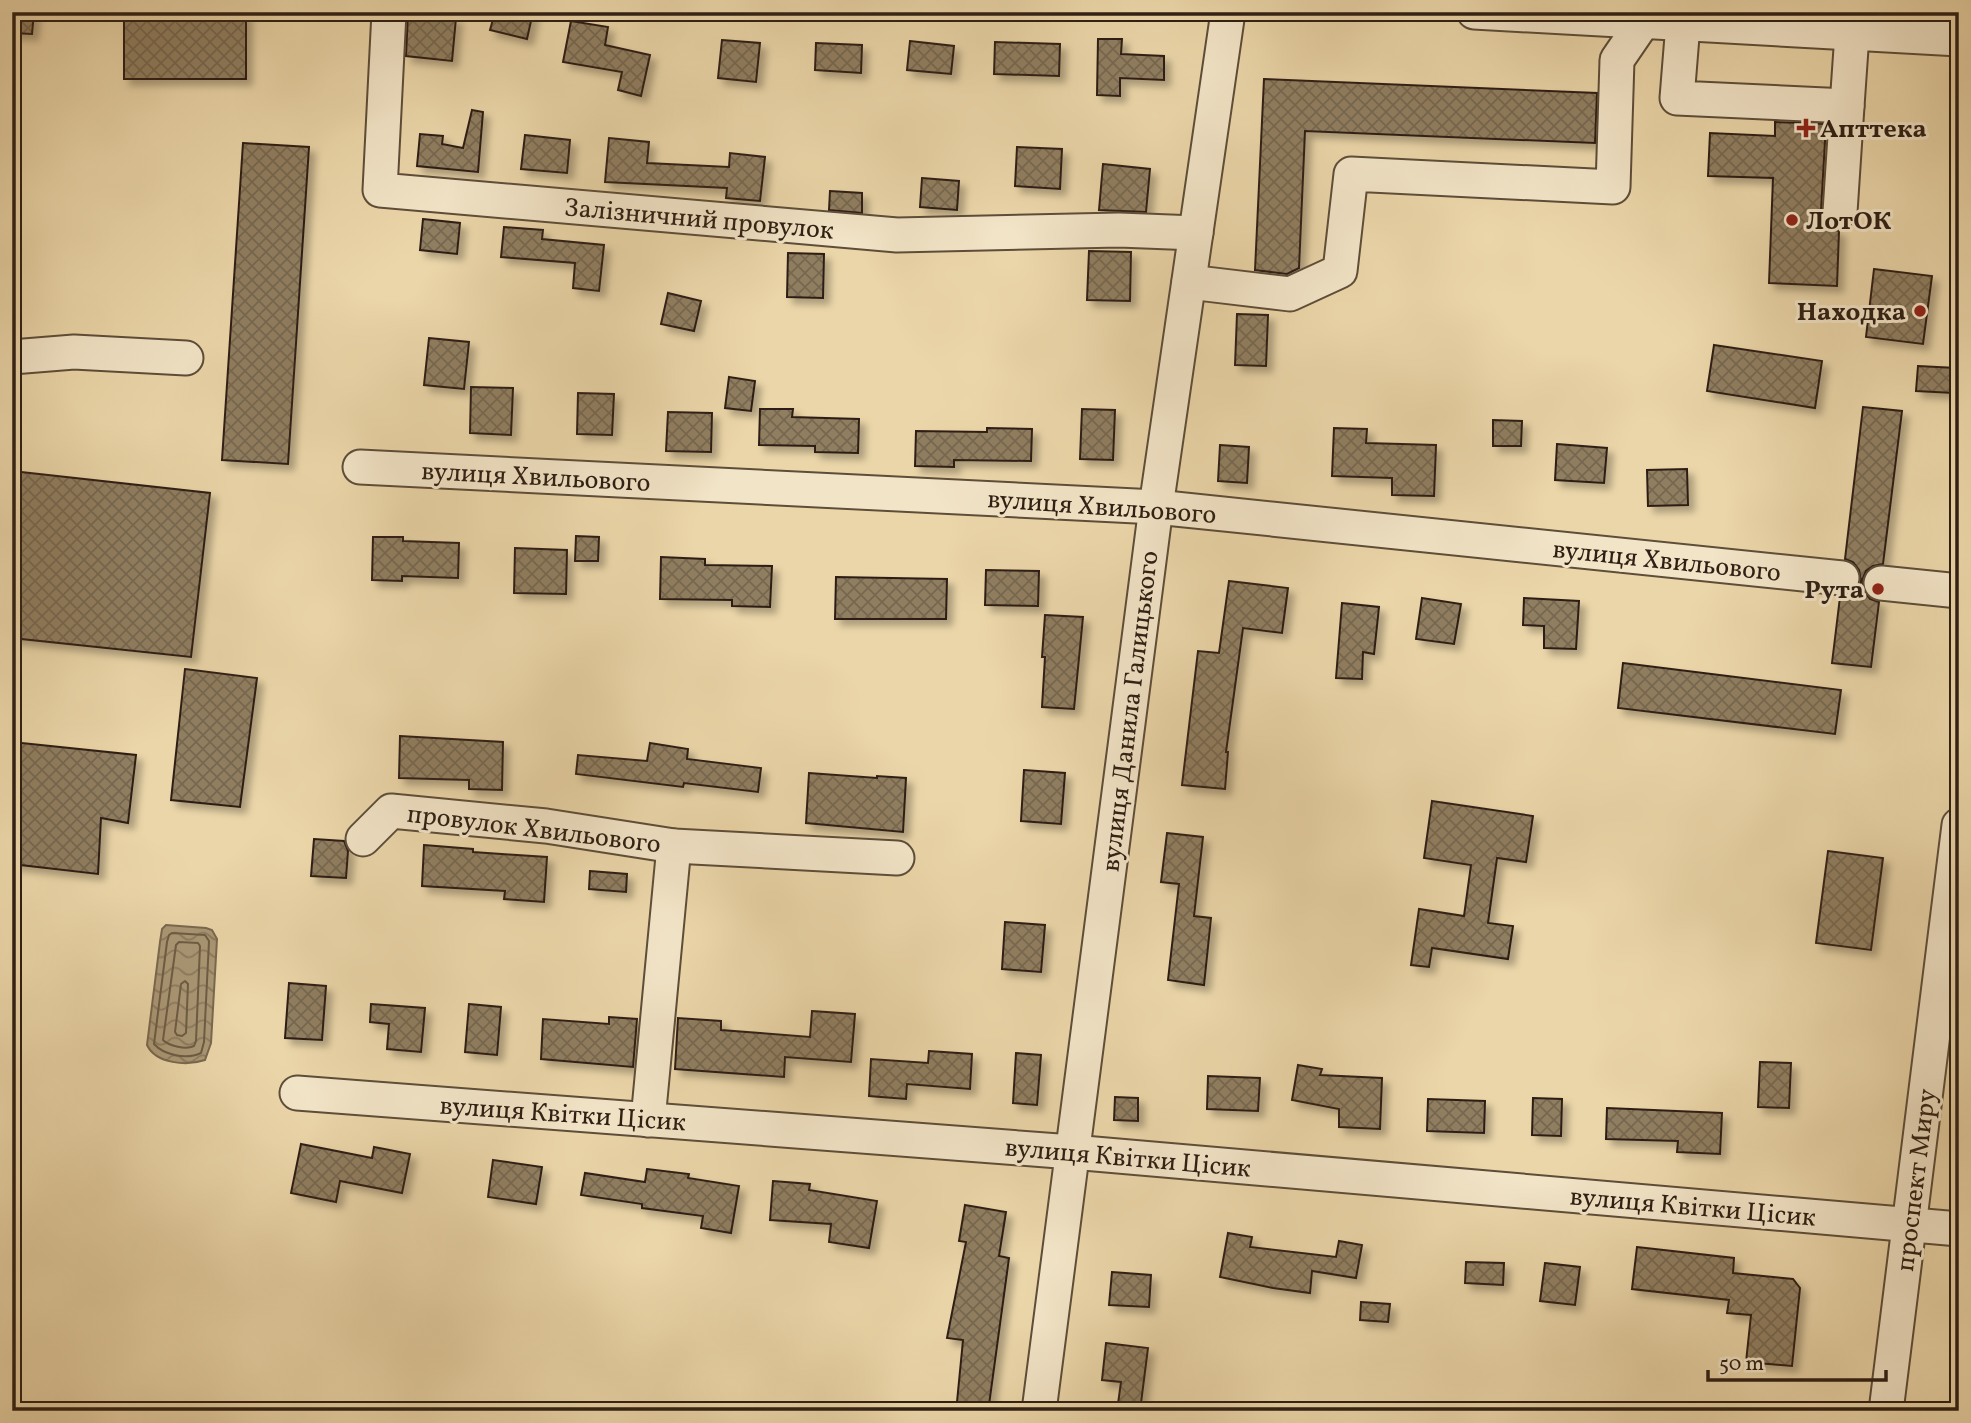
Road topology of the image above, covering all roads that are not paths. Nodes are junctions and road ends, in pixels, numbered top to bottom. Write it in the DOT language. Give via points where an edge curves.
graph roads {
  1 [pos="389,12"];
  2 [pos="1228,12"];
  3 [pos="1474,12"];
  4 [pos="1643,22"];
  5 [pos="1684,24"];
  6 [pos="1891,24"];
  7 [pos="1852,34"];
  8 [pos="1959,39"];
  9 [pos="1847,106"];
  10 [pos="1840,212"];
  11 [pos="1196,233"];
  12 [pos="1189,282"];
  13 [pos="12,357"];
  14 [pos="186,358"];
  15 [pos="360,467"];
  16 [pos="1156,507"];
  17 [pos="1842,578"];
  18 [pos="1881,583"];
  19 [pos="1959,591"];
  20 [pos="1959,825"];
  21 [pos="363,839"];
  22 [pos="674,846"];
  23 [pos="897,858"];
  24 [pos="297,1093"];
  25 [pos="648,1120"];
  26 [pos="1072,1152"];
  27 [pos="1909,1224"];
  28 [pos="1959,1229"];
  29 [pos="1039,1411"];
  30 [pos="1886,1411"];
  1 -- 11 [label="street, Залізничний провулок" via="380,190 897,235 1119,230"];
  2 -- 11 [label="street, вулиця Данила Галицького"];
  3 -- 4 [label="street"];
  4 -- 5 [label="street"];
  4 -- 12 [label="street" via="1617,60 1613,187 1351,174 1340,271 1290,294"];
  5 -- 7 [label="street"];
  5 -- 9 [label="street" via="1677,98"];
  6 -- 7 [label="street"];
  6 -- 8 [label="street"];
  7 -- 9 [label="street"];
  9 -- 10 [label="street"];
  11 -- 12 [label="street, вулиця Данила Галицького"];
  12 -- 16 [label="street, вулиця Данила Галицького"];
  13 -- 14 [label="street" via="74,352"];
  15 -- 16 [label="street, вулиця Хвильового"];
  16 -- 17 [label="street, вулиця Хвильового"];
  16 -- 26 [label="street, вулиця Данила Галицького"];
  18 -- 19 [label="street"];
  20 -- 27 [label="street, проспект Миру"];
  21 -- 22 [label="street, провулок Хвильового" via="391,811 546,825"];
  22 -- 23 [label="street, провулок Хвильового"];
  22 -- 25 [label="street, провулок Хвильового"];
  24 -- 25 [label="street, вулиця Квітки Цісик"];
  25 -- 26 [label="street, вулиця Квітки Цісик"];
  26 -- 27 [label="street, вулиця Квітки Цісик"];
  26 -- 29 [label="street, вулиця Данила Галицького"];
  27 -- 28 [label="street, вулиця Квітки Цісик"];
  27 -- 30 [label="street, проспект Миру"];
}
